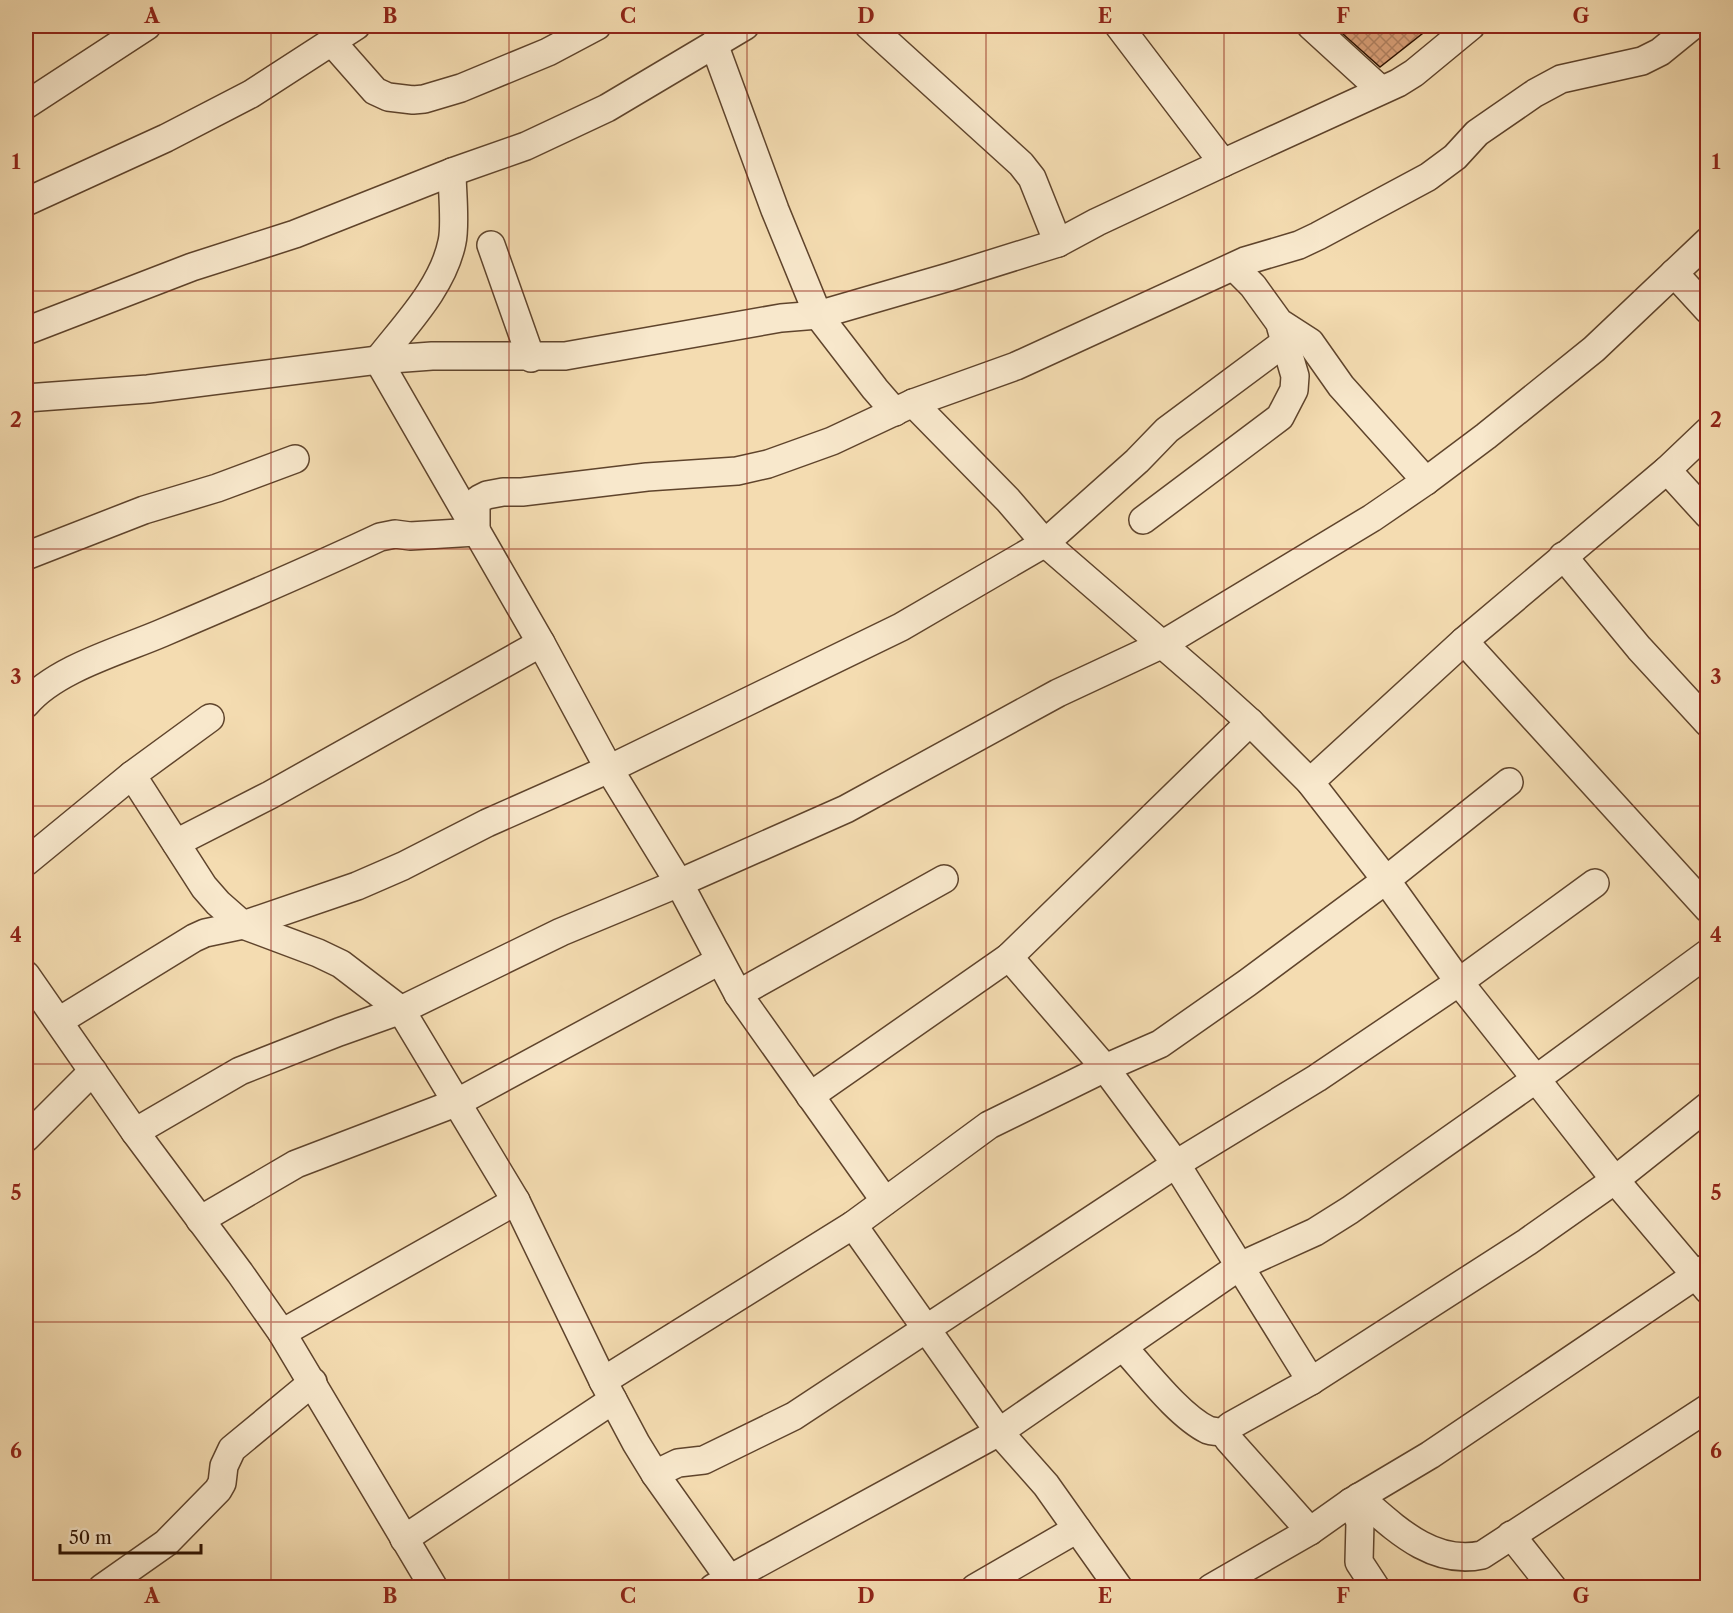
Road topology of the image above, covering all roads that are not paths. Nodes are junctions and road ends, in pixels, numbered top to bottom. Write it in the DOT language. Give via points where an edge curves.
graph roads {
  1 [pos="147,26"];
  2 [pos="356,26"];
  3 [pos="597,26"];
  4 [pos="745,26"];
  5 [pos="869,26"];
  6 [pos="1119,26"];
  7 [pos="1311,26"];
  8 [pos="1471,26"];
  9 [pos="1692,26"];
  10 [pos="331,41"];
  11 [pos="714,44"];
  12 [pos="1381,90"];
  13 [pos="26,105"];
  14 [pos="1222,163"];
  15 [pos="452,172"];
  16 [pos="26,202"];
  17 [pos="1707,241"];
  18 [pos="1058,243"];
  19 [pos="491,245"];
  20 [pos="1245,262"];
  21 [pos="1674,273"];
  22 [pos="1702,300"];
  23 [pos="818,315"];
  24 [pos="26,332"];
  25 [pos="1282,332"];
  26 [pos="531,358"];
  27 [pos="378,360"];
  28 [pos="26,398"];
  29 [pos="904,407"];
  30 [pos="1707,431"];
  31 [pos="296,459"];
  32 [pos="1667,470"];
  33 [pos="1426,481"];
  34 [pos="1707,515"];
  35 [pos="1143,520"];
  36 [pos="476,532"];
  37 [pos="1045,543"];
  38 [pos="26,556"];
  39 [pos="1563,556"];
  40 [pos="1464,641"];
  41 [pos="541,643"];
  42 [pos="1163,644"];
  43 [pos="26,704"];
  44 [pos="210,718"];
  45 [pos="1250,722"];
  46 [pos="1707,723"];
  47 [pos="609,769"];
  48 [pos="132,775"];
  49 [pos="1310,782"];
  50 [pos="1509,782"];
  51 [pos="176,843"];
  52 [pos="26,862"];
  53 [pos="944,879"];
  54 [pos="1386,880"];
  55 [pos="679,883"];
  56 [pos="1595,883"];
  57 [pos="1707,909"];
  58 [pos="243,925"];
  59 [pos="1707,953"];
  60 [pos="1009,957"];
  61 [pos="719,961"];
  62 [pos="26,975"];
  63 [pos="1459,982"];
  64 [pos="738,994"];
  65 [pos="401,1010"];
  66 [pos="59,1021"];
  67 [pos="1105,1068"];
  68 [pos="93,1071"];
  69 [pos="1536,1079"];
  70 [pos="810,1096"];
  71 [pos="458,1102"];
  72 [pos="1707,1106"];
  73 [pos="135,1132"];
  74 [pos="26,1138"];
  75 [pos="1176,1164"];
  76 [pos="1615,1180"];
  77 [pos="516,1201"];
  78 [pos="885,1201"];
  79 [pos="200,1220"];
  80 [pos="853,1225"];
  81 [pos="1240,1266"];
  82 [pos="1704,1277"];
  83 [pos="925,1329"];
  84 [pos="282,1333"];
  85 [pos="1123,1347"];
  86 [pos="1311,1381"];
  87 [pos="313,1382"];
  88 [pos="608,1390"];
  89 [pos="1707,1408"];
  90 [pos="999,1432"];
  91 [pos="1227,1432"];
  92 [pos="655,1474"];
  93 [pos="1355,1499"];
  94 [pos="1077,1529"];
  95 [pos="1310,1530"];
  96 [pos="1511,1535"];
  97 [pos="404,1539"];
  98 [pos="726,1584"];
  99 [pos="102,1587"];
  100 [pos="434,1587"];
  101 [pos="975,1587"];
  102 [pos="1119,1587"];
  103 [pos="1210,1587"];
  104 [pos="1376,1587"];
  105 [pos="1553,1587"];
  1 -- 13 [label="street"];
  2 -- 10 [label="street"];
  3 -- 10 [label="street" via="461,88 412,100 375,91"];
  4 -- 11 [label="street"];
  5 -- 18 [label="street" via="1021,164 1032,178"];
  6 -- 14 [label="street"];
  7 -- 12 [label="street"];
  8 -- 12 [label="street" via="1414,73"];
  9 -- 20 [label="street" via="1642,61 1561,79 1477,133 1455,157 1428,177 1299,245"];
  10 -- 16 [label="street" via="251,94"];
  11 -- 15 [label="street" via="607,108 526,146"];
  11 -- 23 [label="street"];
  12 -- 14 [label="street"];
  14 -- 18 [label="street"];
  15 -- 24 [label="street"];
  15 -- 27 [label="street" via="452,241 444,266 431,290"];
  17 -- 21 [label="street"];
  18 -- 23 [label="street"];
  19 -- 26 [label="street"];
  20 -- 25 [label="street" via="1253,286"];
  20 -- 29 [label="street" via="1016,366"];
  21 -- 22 [label="street"];
  21 -- 33 [label="street" via="1594,349"];
  23 -- 26 [label="street" via="781,318 565,357"];
  23 -- 29 [label="street" via="875,389"];
  25 -- 33 [label="street" via="1310,342 1341,386"];
  25 -- 35 [label="street" via="1295,376 1294,390 1280,417"];
  25 -- 37 [label="street" via="1167,430"];
  26 -- 27 [label="street" via="432,356"];
  27 -- 28 [label="street" via="148,389"];
  27 -- 36 [label="street"];
  29 -- 36 [label="street" via="832,441 737,471 487,495 476,505"];
  29 -- 37 [label="street" via="1008,500"];
  30 -- 32 [label="street"];
  31 -- 38 [label="street" via="144,510"];
  32 -- 34 [label="street"];
  32 -- 39 [label="street"];
  33 -- 42 [label="street" via="1372,518"];
  36 -- 41 [label="street"];
  36 -- 43 [label="street" via="380,537 78,668 41,688"];
  37 -- 42 [label="street"];
  37 -- 47 [label="street" via="901,627"];
  39 -- 40 [label="street"];
  39 -- 46 [label="street"];
  40 -- 49 [label="street"];
  40 -- 57 [label="street"];
  41 -- 47 [label="street"];
  41 -- 51 [label="street" via="270,795"];
  42 -- 45 [label="street"];
  42 -- 55 [label="street" via="1058,693 846,809"];
  44 -- 48 [label="street"];
  45 -- 49 [label="street"];
  45 -- 60 [label="street"];
  47 -- 55 [label="street"];
  47 -- 58 [label="street" via="367,882"];
  48 -- 51 [label="street"];
  48 -- 52 [label="street"];
  49 -- 54 [label="street"];
  50 -- 54 [label="street"];
  51 -- 58 [label="street" via="204,887"];
  53 -- 64 [label="street"];
  54 -- 63 [label="street"];
  54 -- 67 [label="street" via="1178,1032"];
  55 -- 61 [label="street"];
  55 -- 65 [label="street" via="561,932"];
  56 -- 63 [label="street"];
  58 -- 65 [label="street" via="341,964"];
  58 -- 66 [label="street" via="194,938"];
  59 -- 69 [label="street"];
  60 -- 67 [label="street"];
  60 -- 70 [label="street"];
  61 -- 64 [label="street"];
  61 -- 71 [label="street"];
  62 -- 66 [label="street"];
  63 -- 69 [label="street"];
  63 -- 75 [label="street" via="1317,1078"];
  64 -- 70 [label="street"];
  65 -- 71 [label="street"];
  65 -- 73 [label="street" via="240,1071"];
  66 -- 68 [label="street"];
  67 -- 75 [label="street"];
  67 -- 78 [label="street" via="989,1125"];
  68 -- 73 [label="street"];
  68 -- 74 [label="street"];
  69 -- 76 [label="street"];
  69 -- 81 [label="street" via="1350,1210 1315,1232"];
  70 -- 78 [label="street"];
  71 -- 77 [label="street"];
  71 -- 79 [label="street" via="296,1164"];
  72 -- 76 [label="street"];
  73 -- 79 [label="street"];
  75 -- 81 [label="street"];
  75 -- 83 [label="street"];
  76 -- 82 [label="street"];
  76 -- 86 [label="street" via="1527,1242"];
  77 -- 84 [label="street"];
  77 -- 88 [label="street"];
  78 -- 80 [label="street"];
  79 -- 84 [label="street"];
  80 -- 83 [label="street"];
  80 -- 88 [label="street"];
  81 -- 85 [label="street"];
  81 -- 86 [label="street"];
  82 -- 93 [label="street" via="1430,1455"];
  83 -- 90 [label="street"];
  83 -- 92 [label="street" via="794,1416 704,1460 678,1463"];
  84 -- 87 [label="street"];
  85 -- 90 [label="street"];
  85 -- 91 [label="street" via="1168,1398 1196,1421 1210,1431"];
  86 -- 91 [label="street" via="1230,1426"];
  87 -- 97 [label="street"];
  87 -- 99 [label="street" via="232,1449 218,1490 166,1543"];
  88 -- 92 [label="street"];
  88 -- 97 [label="street"];
  89 -- 96 [label="street"];
  90 -- 94 [label="street" via="1046,1485"];
  90 -- 98 [label="street"];
  91 -- 95 [label="street" via="1228,1439"];
  92 -- 98 [label="street"];
  93 -- 95 [label="street"];
  93 -- 96 [label="street" via="1402,1535 1448,1556 1465,1559 1482,1555"];
  93 -- 104 [label="street" via="1360,1522 1359,1562"];
  94 -- 101 [label="street"];
  94 -- 102 [label="street"];
  95 -- 103 [label="street"];
  96 -- 105 [label="street"];
  97 -- 100 [label="street"];
}
